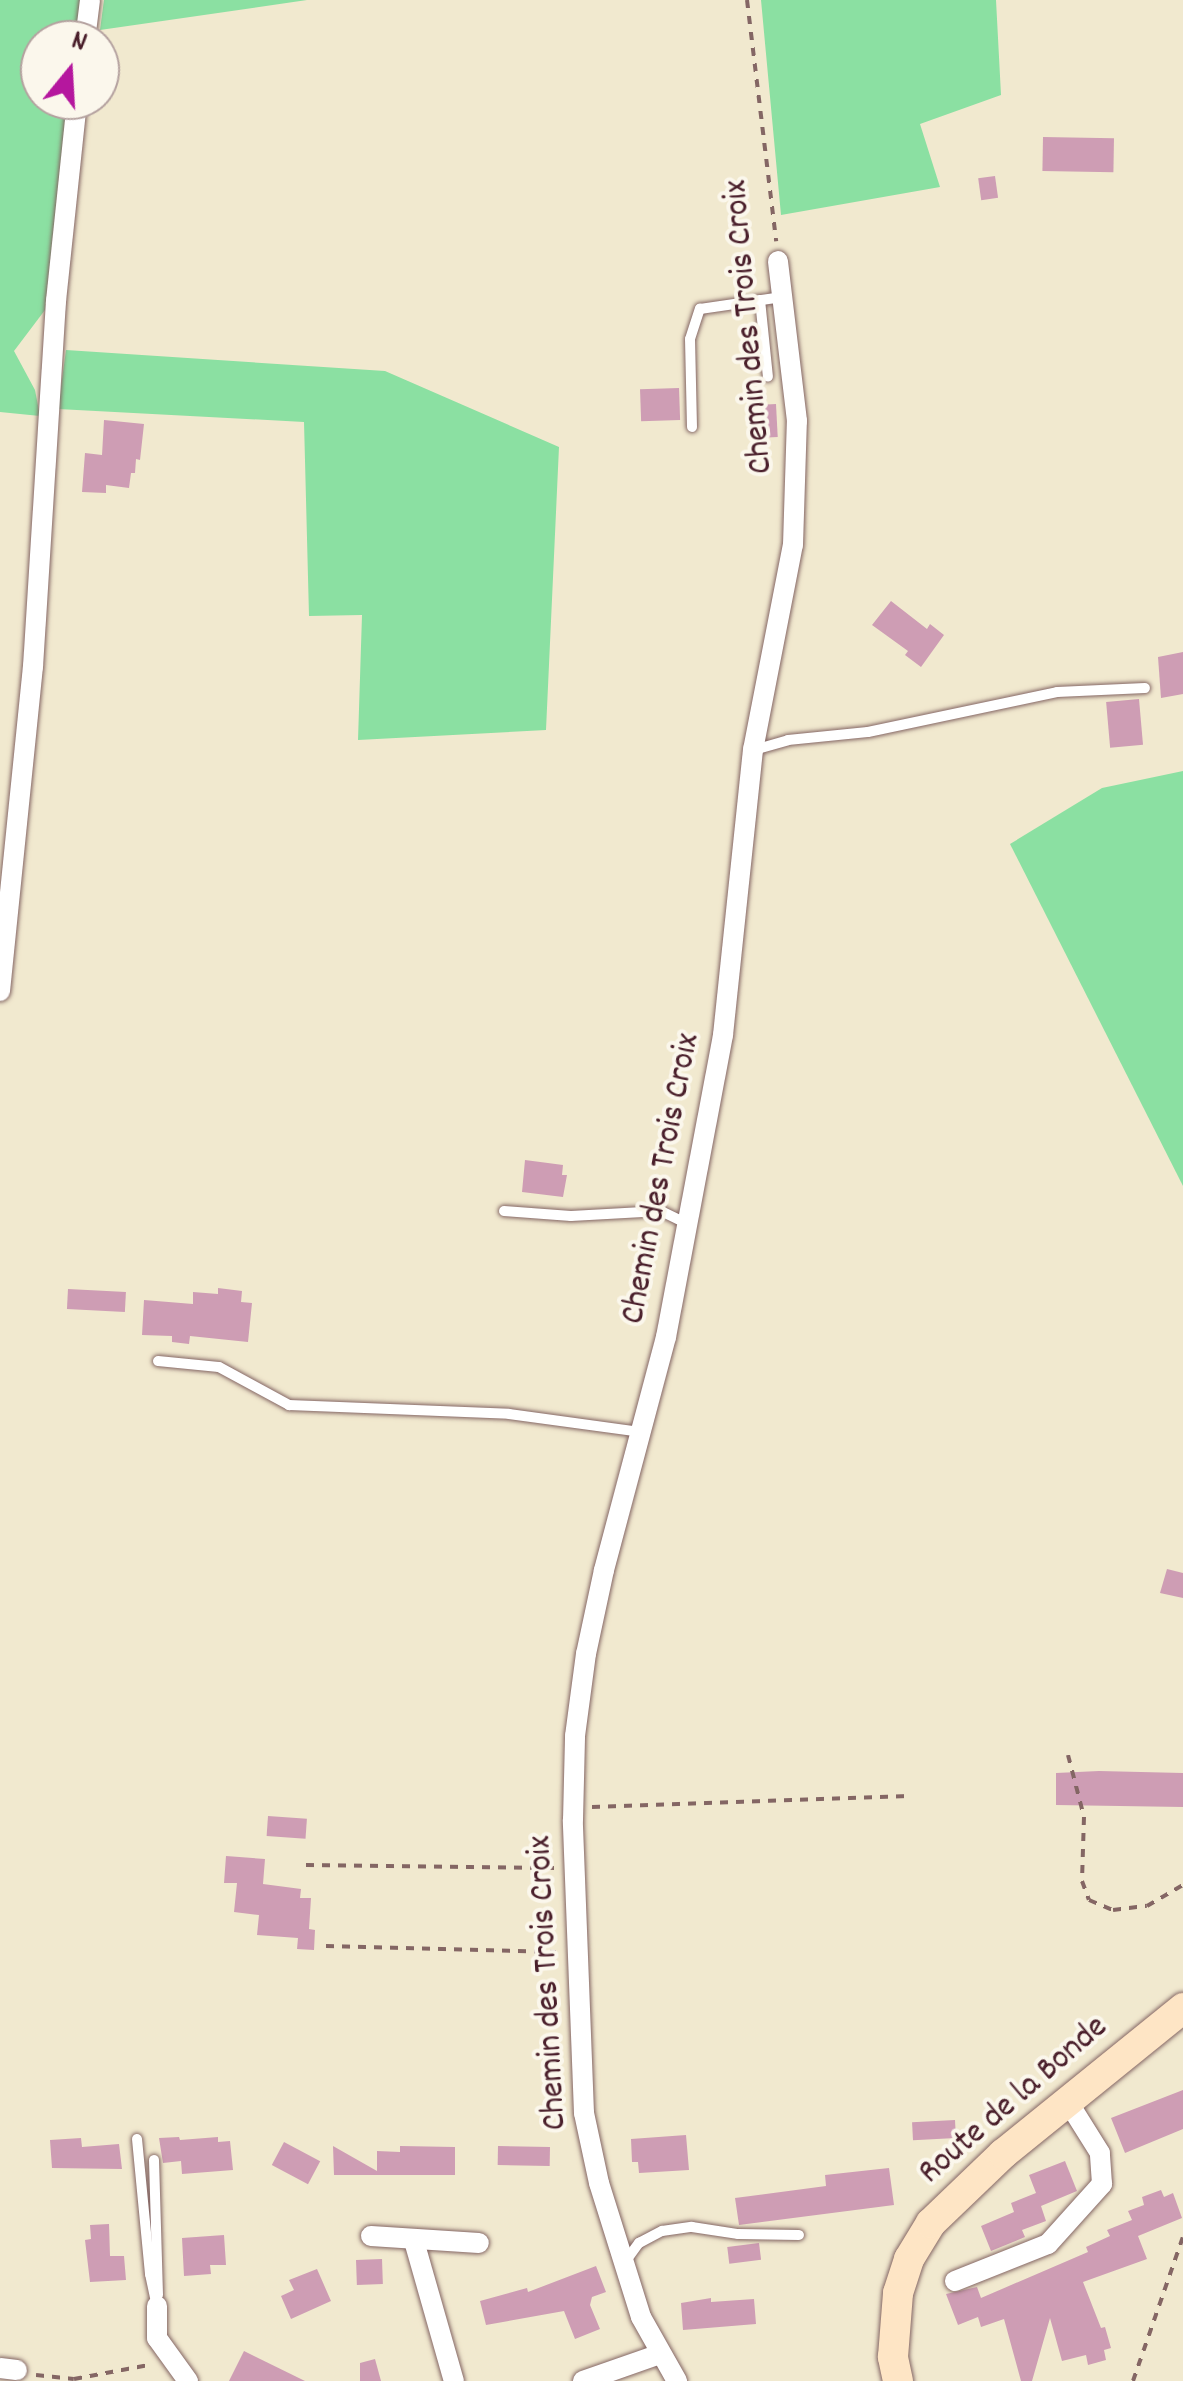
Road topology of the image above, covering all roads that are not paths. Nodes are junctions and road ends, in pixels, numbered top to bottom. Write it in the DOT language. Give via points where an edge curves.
graph roads {
  1 [pos="75,120"];
  2 [pos="778,261"];
  3 [pos="782,297"];
  4 [pos="760,300"];
  5 [pos="768,377"];
  6 [pos="692,427"];
  7 [pos="1145,688"];
  8 [pos="753,750"];
  9 [pos="0,991"];
  10 [pos="504,1212"];
  11 [pos="687,1224"];
  12 [pos="158,1362"];
  13 [pos="641,1432"];
  14 [pos="1183,2008"];
  15 [pos="1068,2102"];
  16 [pos="137,2138"];
  17 [pos="154,2160"];
  18 [pos="799,2235"];
  19 [pos="371,2236"];
  20 [pos="414,2241"];
  21 [pos="479,2243"];
  22 [pos="624,2263"];
  23 [pos="956,2280"];
  24 [pos="157,2306"];
  25 [pos="660,2354"];
  26 [pos="188,2381"];
  27 [pos="454,2381"];
  28 [pos="583,2381"];
  29 [pos="676,2381"];
  30 [pos="898,2381"];
  1 -- 9 [label="street" via="56,301 33,667"];
  2 -- 3 [label="street, Chemin des Trois Croix"];
  3 -- 4 [label="lane"];
  3 -- 8 [label="street, Chemin des Trois Croix" via="797,421 797,497 782,620"];
  4 -- 5 [label="lane"];
  4 -- 6 [label="lane" via="700,309 690,339"];
  7 -- 8 [label="lane" via="1056,692"];
  8 -- 11 [label="street, Chemin des Trois Croix" via="723,1034"];
  10 -- 11 [label="lane" via="661,1211"];
  11 -- 13 [label="street, Chemin des Trois Croix"];
  12 -- 13 [label="lane" via="219,1367 289,1404 509,1414"];
  13 -- 22 [label="street, Chemin des Trois Croix" via="586,1654 574,1736 584,2113"];
  14 -- 15 [label="main road, Route de la Bonde"];
  15 -- 23 [label="street" via="1100,2153 1102,2184 1048,2244"];
  15 -- 30 [label="main road, Route de la Bonde" via="962,2190 909,2259 895,2318"];
  16 -- 24 [label="lane"];
  17 -- 24 [label="lane"];
  18 -- 22 [label="lane" via="662,2231 639,2243"];
  19 -- 20 [label="street"];
  20 -- 21 [label="street"];
  20 -- 27 [label="street"];
  22 -- 25 [label="street, Chemin des Trois Croix"];
  24 -- 26 [label="street" via="156,2338"];
  25 -- 28 [label="street"];
  25 -- 29 [label="street, Chemin des Trois Croix"];
}
